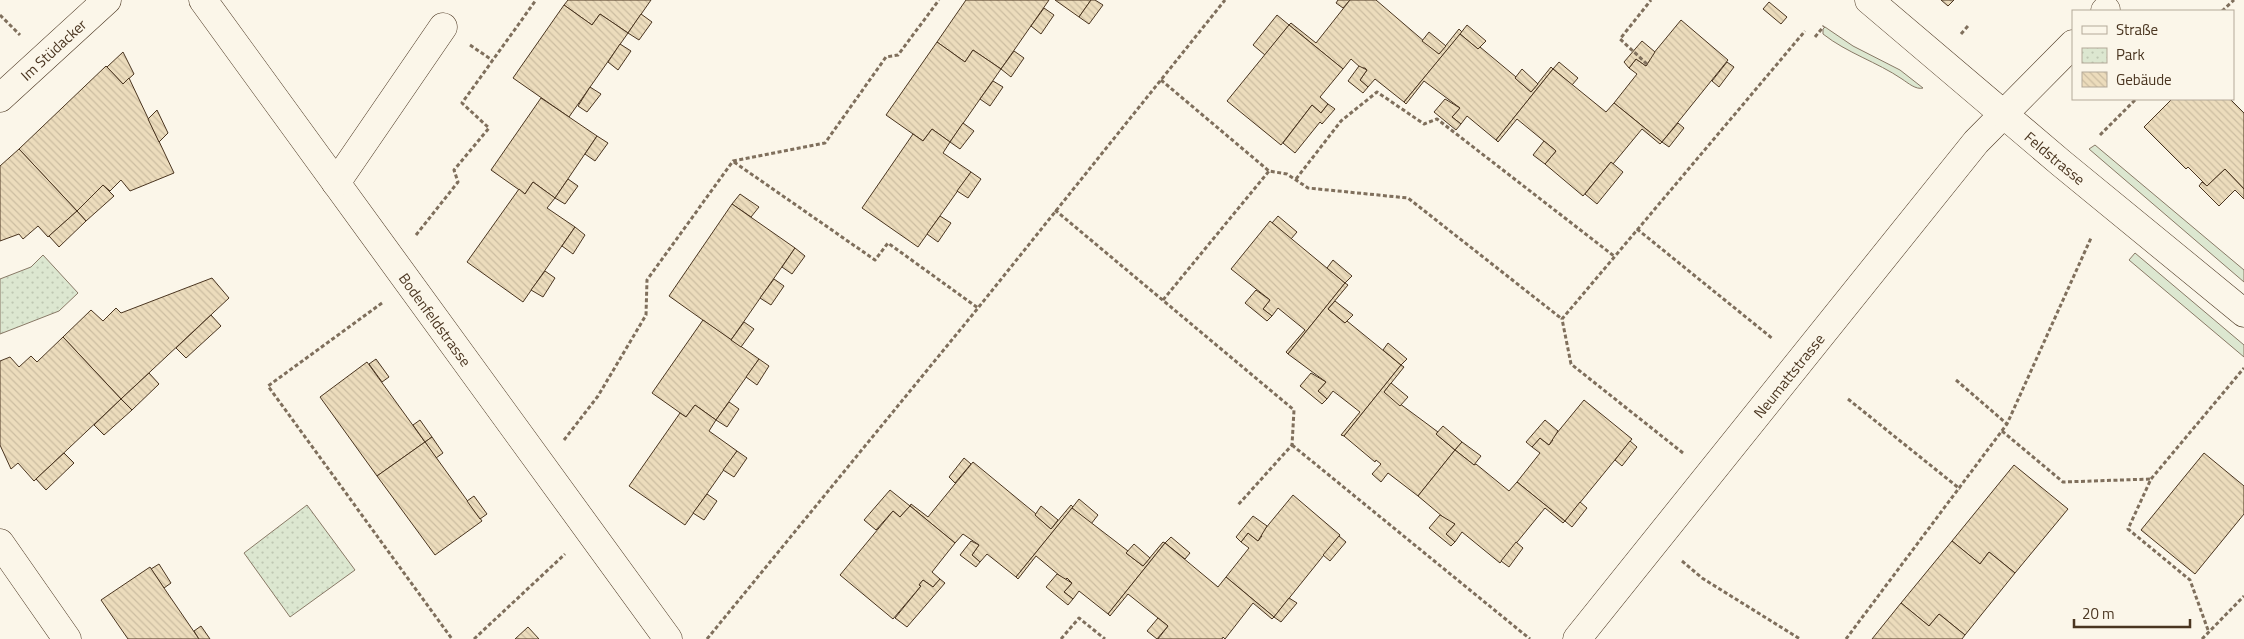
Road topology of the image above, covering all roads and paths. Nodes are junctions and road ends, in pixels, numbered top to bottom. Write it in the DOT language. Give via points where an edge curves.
graph roads {
  1 [pos="107,0"];
  2 [pos="203,0"];
  3 [pos="536,0"];
  4 [pos="939,0"];
  5 [pos="1225,0"];
  6 [pos="1651,0"];
  7 [pos="1869,0"];
  8 [pos="2234,0"];
  9 [pos="2223,10"];
  10 [pos="1824,26"];
  11 [pos="443,27"];
  12 [pos="1805,31"];
  13 [pos="1815,37"];
  14 [pos="2072,45"];
  15 [pos="1647,64"];
  16 [pos="1161,80"];
  17 [pos="0,98"];
  18 [pos="2135,100"];
  19 [pos="2002,114"];
  20 [pos="2100,135"];
  21 [pos="733,161"];
  22 [pos="1269,171"];
  23 [pos="1296,180"];
  24 [pos="336,183"];
  25 [pos="1055,210"];
  26 [pos="1637,229"];
  27 [pos="2091,238"];
  28 [pos="1614,256"];
  29 [pos="402,273"];
  30 [pos="1163,300"];
  31 [pos="978,308"];
  32 [pos="2244,313"];
  33 [pos="1562,319"];
  34 [pos="1801,362"];
  35 [pos="2244,368"];
  36 [pos="1956,380"];
  37 [pos="1848,399"];
  38 [pos="2007,424"];
  39 [pos="2002,431"];
  40 [pos="1292,445"];
  41 [pos="1689,458"];
  42 [pos="546,472"];
  43 [pos="2151,478"];
  44 [pos="1960,489"];
  45 [pos="1238,505"];
  46 [pos="589,531"];
  47 [pos="0,543"];
  48 [pos="1707,582"];
  49 [pos="2244,596"];
  50 [pos="2208,630"];
  51 [pos="67,639"];
  52 [pos="452,639"];
  53 [pos="474,639"];
  54 [pos="668,639"];
  55 [pos="707,639"];
  56 [pos="1061,639"];
  57 [pos="1105,639"];
  58 [pos="1530,639"];
  59 [pos="1577,639"];
  60 [pos="1800,639"];
  61 [pos="1846,639"];
  62 [pos="2202,639"];
  1 -- 17 [label="street, Im Stüdacker"];
  2 -- 24 [label="street, Bodenfeldstrasse"];
  3 -- 29 [label="path" via="462,103 489,128 454,170 458,182"];
  4 -- 21 [label="path" via="898,55 886,57 825,143"];
  5 -- 16 [label="path"];
  6 -- 15 [label="path" via="1620,39"];
  7 -- 19 [label="street, Feldstrasse"];
  8 -- 9 [label="path"];
  10 -- 13 [label="path"];
  11 -- 24 [label="street"];
  12 -- 26 [label="path"];
  14 -- 19 [label="street, Neumattstrasse"];
  16 -- 22 [label="path"];
  16 -- 25 [label="path"];
  18 -- 20 [label="path"];
  19 -- 32 [label="street, Feldstrasse"];
  19 -- 34 [label="street, Neumattstrasse" via="1976,142"];
  21 -- 31 [label="path" via="875,260 888,243"];
  21 -- 42 [label="path" via="647,280 646,316 598,396 561,444"];
  22 -- 23 [label="path" via="1287,174"];
  22 -- 30 [label="path"];
  23 -- 28 [label="path" via="1341,121 1377,92 1424,124 1437,119"];
  23 -- 33 [label="path" via="1308,188 1408,198"];
  24 -- 29 [label="street, Bodenfeldstrasse"];
  25 -- 30 [label="path"];
  25 -- 31 [label="path"];
  26 -- 28 [label="path"];
  26 -- 34 [label="path"];
  27 -- 38 [label="path"];
  28 -- 33 [label="path"];
  29 -- 42 [label="street, Bodenfeldstrasse"];
  29 -- 52 [label="path" via="268,386"];
  30 -- 40 [label="path" via="1294,410"];
  31 -- 55 [label="path"];
  33 -- 41 [label="path" via="1571,364"];
  34 -- 59 [label="street, Neumattstrasse"];
  35 -- 43 [label="path"];
  36 -- 38 [label="path"];
  37 -- 44 [label="path"];
  38 -- 39 [label="path"];
  39 -- 43 [label="path" via="2063,482"];
  39 -- 44 [label="path"];
  40 -- 45 [label="path"];
  40 -- 58 [label="path"];
  42 -- 46 [label="street, Bodenfeldstrasse"];
  43 -- 50 [label="path" via="2128,529 2190,580"];
  44 -- 61 [label="path"];
  46 -- 53 [label="path"];
  46 -- 54 [label="street, Bodenfeldstrasse"];
  47 -- 51 [label="street"];
  48 -- 60 [label="path"];
  49 -- 50 [label="path"];
  50 -- 62 [label="path"];
  56 -- 57 [label="path" via="1079,618"];
}
